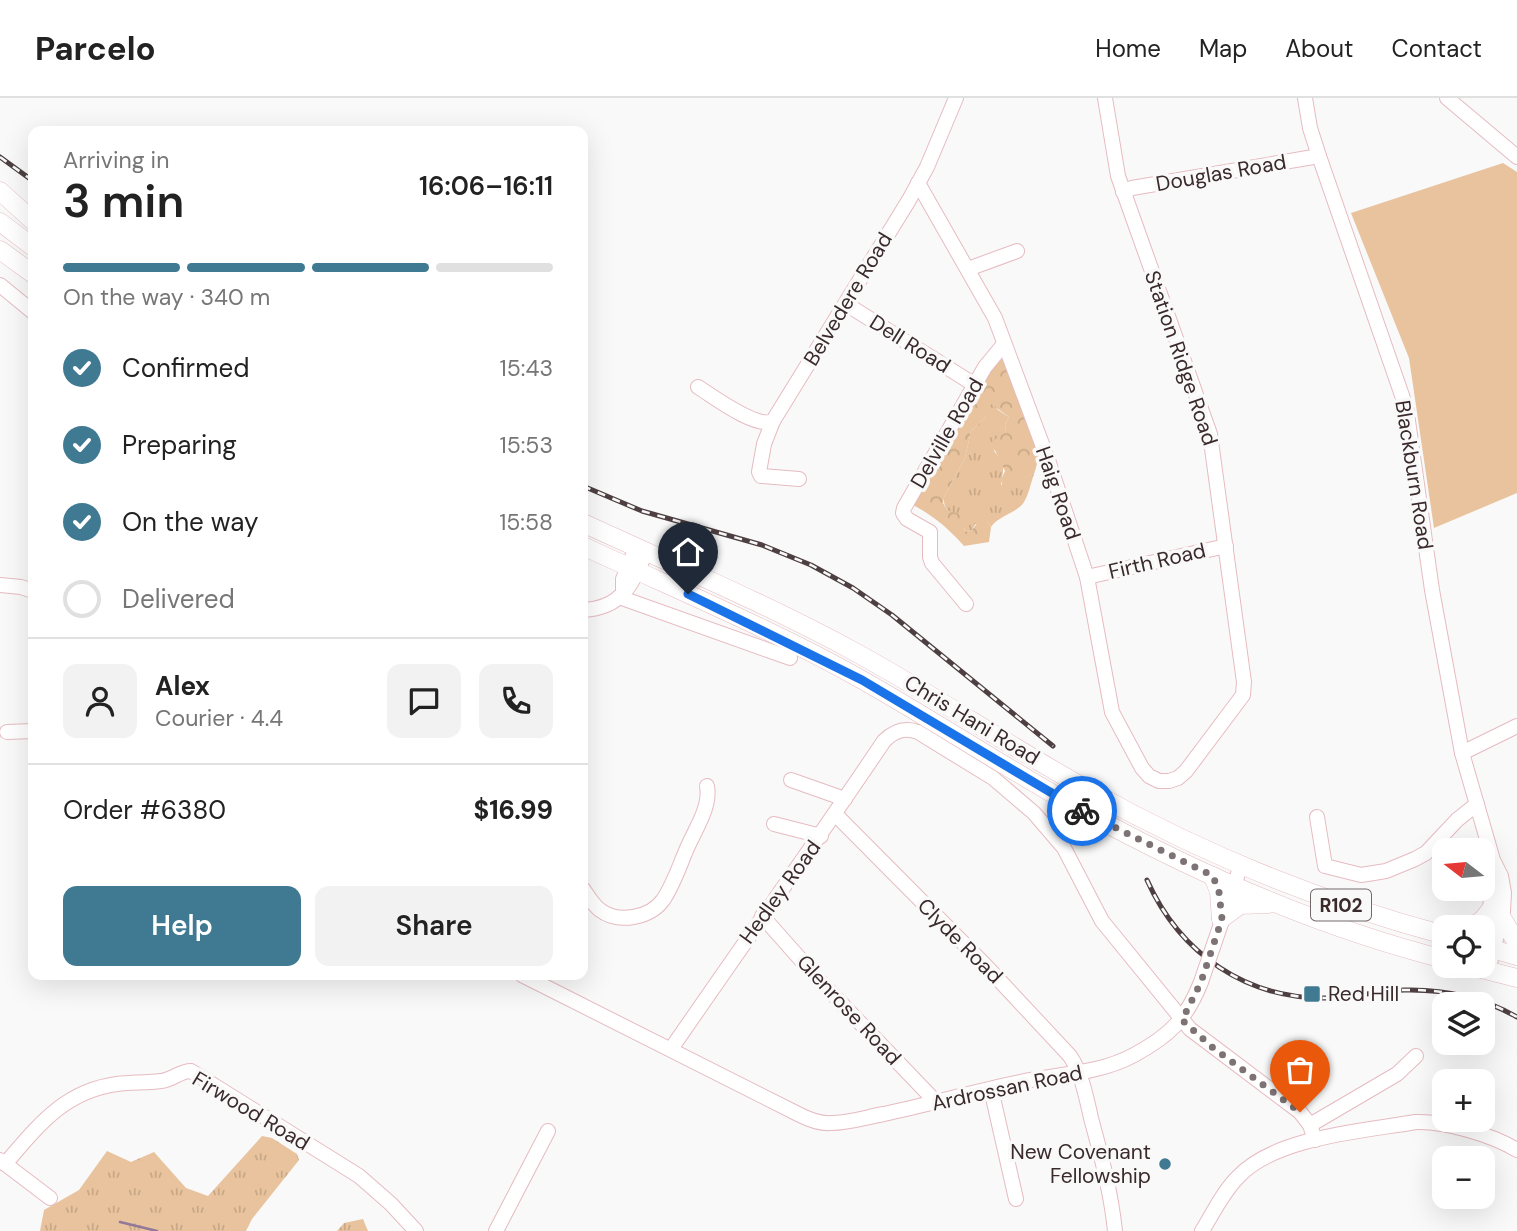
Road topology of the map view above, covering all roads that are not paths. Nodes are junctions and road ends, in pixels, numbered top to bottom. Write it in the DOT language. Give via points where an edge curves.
graph roads {
  1 [pos="956,98"];
  2 [pos="1105,98"];
  3 [pos="1305,98"];
  4 [pos="1450,99"];
  5 [pos="1319,156"];
  6 [pos="1517,157"];
  7 [pos="918,183"];
  8 [pos="0,191"];
  9 [pos="1123,192"];
  10 [pos="28,216"];
  11 [pos="0,222"];
  12 [pos="28,243"];
  13 [pos="0,250"];
  14 [pos="1017,251"];
  15 [pos="968,269"];
  16 [pos="28,270"];
  17 [pos="5,288"];
  18 [pos="28,299"];
  19 [pos="846,304"];
  20 [pos="28,309"];
  21 [pos="1004,344"];
  22 [pos="975,385"];
  23 [pos="698,387"];
  24 [pos="773,421"];
  25 [pos="799,480"];
  26 [pos="588,525"];
  27 [pos="1226,546"];
  28 [pos="588,548"];
  29 [pos="641,550"];
  30 [pos="633,569"];
  31 [pos="1087,577"];
  32 [pos="0,585"];
  33 [pos="28,589"];
  34 [pos="621,595"];
  35 [pos="965,604"];
  36 [pos="588,610"];
  37 [pos="790,658"];
  38 [pos="1517,726"];
  39 [pos="2,730"];
  40 [pos="28,731"];
  41 [pos="1462,753"];
  42 [pos="1186,771"];
  43 [pos="791,780"];
  44 [pos="707,786"];
  45 [pos="845,799"];
  46 [pos="1477,804"];
  47 [pos="835,814"];
  48 [pos="1317,817"];
  49 [pos="774,824"];
  50 [pos="821,836"];
  51 [pos="1241,865"];
  52 [pos="1213,876"];
  53 [pos="1234,885"];
  54 [pos="588,895"];
  55 [pos="1282,905"];
  56 [pos="1496,914"];
  57 [pos="762,916"];
  58 [pos="1495,917"];
  59 [pos="1222,919"];
  60 [pos="1432,932"];
  61 [pos="1517,943"];
  62 [pos="1495,949"];
  63 [pos="1432,955"];
  64 [pos="1517,956"];
  65 [pos="1495,972"];
  66 [pos="1517,978"];
  67 [pos="532,980"];
  68 [pos="1182,1020"];
  69 [pos="671,1049"];
  70 [pos="1416,1056"];
  71 [pos="1079,1072"];
  72 [pos="990,1089"];
  73 [pos="936,1102"];
  74 [pos="548,1131"];
  75 [pos="1312,1133"];
  76 [pos="1517,1150"];
  77 [pos="2,1162"];
  78 [pos="50,1198"];
  79 [pos="1016,1199"];
  80 [pos="416,1231"];
  81 [pos="496,1231"];
  82 [pos="1115,1231"];
  83 [pos="1202,1231"];
  1 -- 7 [label="street, Belvedere Road"];
  2 -- 9 [label="street, Station Ridge Road"];
  3 -- 5 [label="street, Blackburn Road"];
  4 -- 6 [label="street"];
  5 -- 9 [label="street, Douglas Road"];
  5 -- 41 [label="street, Blackburn Road" via="1406,407 1432,590"];
  7 -- 15 [label="street, Haig Road"];
  7 -- 19 [label="street, Belvedere Road"];
  8 -- 10 [label="main road"];
  9 -- 27 [label="street, Station Ridge Road" via="1210,435"];
  11 -- 12 [label="main road"];
  13 -- 16 [label="main road"];
  14 -- 15 [label="street"];
  15 -- 21 [label="street, Haig Road"];
  17 -- 18 [label="street"];
  17 -- 20 [label="street"];
  19 -- 22 [label="street, Dell Road"];
  19 -- 24 [label="street, Belvedere Road"];
  21 -- 22 [label="street, Delville Road"];
  21 -- 31 [label="street, Haig Road"];
  22 -- 35 [label="street, Delville Road" via="904,508 904,516 930,531 932,563"];
  23 -- 24 [label="street" via="751,418 765,424"];
  24 -- 25 [label="street, Belvedere Road" via="759,472 766,477"];
  26 -- 29 [label="main road, Chris Hani Road / R102"];
  27 -- 31 [label="street, Firth Road"];
  27 -- 42 [label="street, Station Ridge Road" via="1245,690"];
  28 -- 30 [label="main road, Chris Hani Road / R102"];
  29 -- 30 [label="street"];
  29 -- 51 [label="main road, Chris Hani Road / R102" via="852,650 1090,792"];
  30 -- 34 [label="street" via="632,585"];
  30 -- 52 [label="main road, Chris Hani Road / R102" via="851,674 1083,811"];
  31 -- 42 [label="street, Haig Road" via="1112,712 1149,776 1169,781"];
  32 -- 33 [label="street"];
  34 -- 36 [label="street" via="603,608"];
  34 -- 37 [label="street"];
  38 -- 41 [label="street"];
  39 -- 40 [label="street"];
  41 -- 46 [label="street, Blackburn Road"];
  43 -- 45 [label="street"];
  44 -- 54 [label="street" via="698,822 669,889 655,909 637,917 615,916 600,910"];
  45 -- 47 [label="street, Hedley Road"];
  45 -- 68 [label="street, Hedley Road" via="889,736 903,729 918,732 993,778 1034,813 1064,848 1102,921"];
  46 -- 48 [label="street" via="1426,853 1386,871 1361,875 1328,868 1324,863"];
  46 -- 56 [label="street, Blackburn Road" via="1493,860"];
  47 -- 50 [label="street, Hedley Road"];
  47 -- 71 [label="street, Clyde Road" via="1048,1030"];
  49 -- 50 [label="street"];
  50 -- 57 [label="street, Hedley Road"];
  51 -- 53 [label="street, Ardrossan Road"];
  51 -- 60 [label="main road, Chris Hani Road / R102" via="1357,910"];
  52 -- 53 [label="main road, Chris Hani Road / R102"];
  52 -- 59 [label="main road"];
  53 -- 55 [label="main road, Chris Hani Road / R102"];
  53 -- 59 [label="street, Ardrossan Road"];
  55 -- 59 [label="main road" via="1240,905"];
  55 -- 63 [label="main road, Chris Hani Road / R102"];
  56 -- 58 [label="street, Blackburn Road"];
  56 -- 61 [label="main road"];
  57 -- 69 [label="street, Hedley Road"];
  57 -- 73 [label="street, Glenrose Road"];
  59 -- 68 [label="street, Ardrossan Road, bridge" via="1201,982"];
  62 -- 64 [label="main road"];
  65 -- 66 [label="main road"];
  67 -- 69 [label="street, Ardrossan Road"];
  68 -- 71 [label="street, Ardrossan Road" via="1134,1055"];
  68 -- 75 [label="street" via="1300,1112"];
  69 -- 73 [label="street, Ardrossan Road" via="820,1122 842,1122"];
  70 -- 75 [label="street"];
  71 -- 72 [label="street, Ardrossan Road"];
  71 -- 82 [label="street"];
  72 -- 73 [label="street, Ardrossan Road"];
  72 -- 79 [label="street"];
  74 -- 81 [label="street"];
  75 -- 76 [label="street" via="1429,1121"];
  75 -- 83 [label="street" via="1245,1170"];
  77 -- 78 [label="street"];
  77 -- 80 [label="street, Firwood Road" via="57,1107 88,1090 170,1080 191,1071 359,1176"];
}
